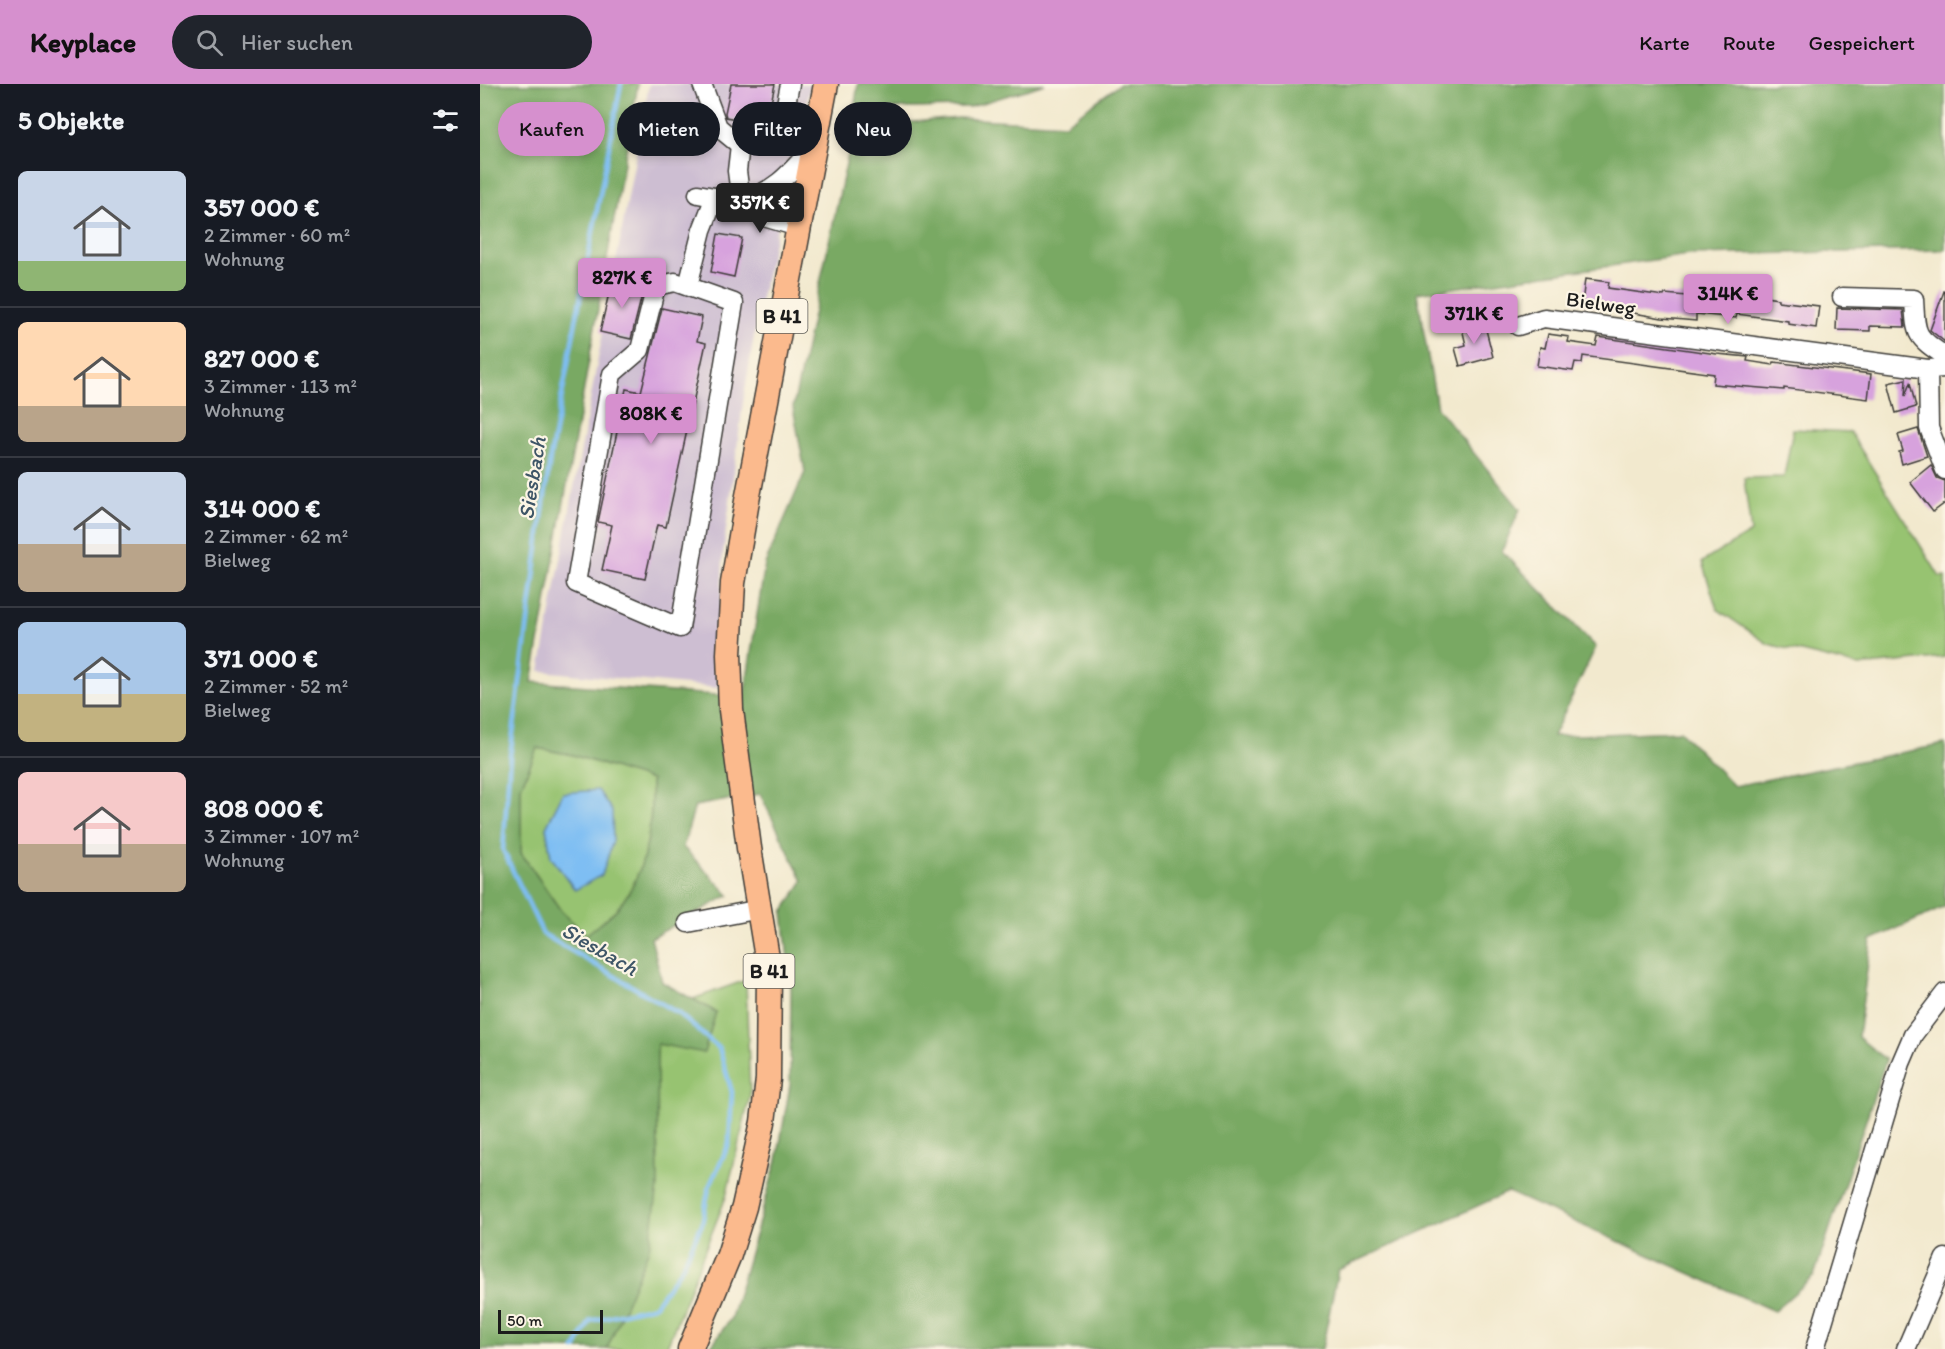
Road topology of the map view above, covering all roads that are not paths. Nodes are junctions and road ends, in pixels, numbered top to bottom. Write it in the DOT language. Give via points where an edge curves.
graph roads {
  1 [pos="702,84"];
  2 [pos="789,84"];
  3 [pos="826,84"];
  4 [pos="786,102"];
  5 [pos="822,105"];
  6 [pos="732,138"];
  7 [pos="739,156"];
  8 [pos="805,156"];
  9 [pos="812,156"];
  10 [pos="750,199"];
  11 [pos="798,227"];
  12 [pos="688,286"];
  13 [pos="1842,297"];
  14 [pos="1518,326"];
  15 [pos="1945,356"];
  16 [pos="1937,368"];
  17 [pos="1945,470"];
  18 [pos="760,909"];
  19 [pos="688,923"];
  20 [pos="1945,993"];
  21 [pos="1945,1258"];
  22 [pos="690,1349"];
  23 [pos="1815,1349"];
  24 [pos="1906,1349"];
  1 -- 6 [label="street" via="718,127"];
  2 -- 4 [label="street"];
  3 -- 5 [label="main road, B 41"];
  7 -- 10 [label="street" via="737,171"];
  8 -- 10 [label="street" via="782,182"];
  9 -- 11 [label="main road, B 41"];
  10 -- 11 [label="street" via="764,217"];
  10 -- 12 [label="street" via="706,196"];
  11 -- 18 [label="main road, B 41" via="747,501 730,630 731,710"];
  12 -- 12 [label="street" via="734,303 680,628 576,583 612,374 640,350 656,286 675,282"];
  13 -- 15 [label="street" via="1914,299 1916,330 1926,344"];
  14 -- 16 [label="street, Bielweg" via="1544,318"];
  16 -- 17 [label="street, Bielweg" via="1929,428"];
  18 -- 19 [label="street"];
  18 -- 22 [label="main road, B 41" via="769,970 769,1070 763,1122 729,1255"];
  20 -- 23 [label="street" via="1913,1035 1901,1063"];
  21 -- 24 [label="street"];
}
